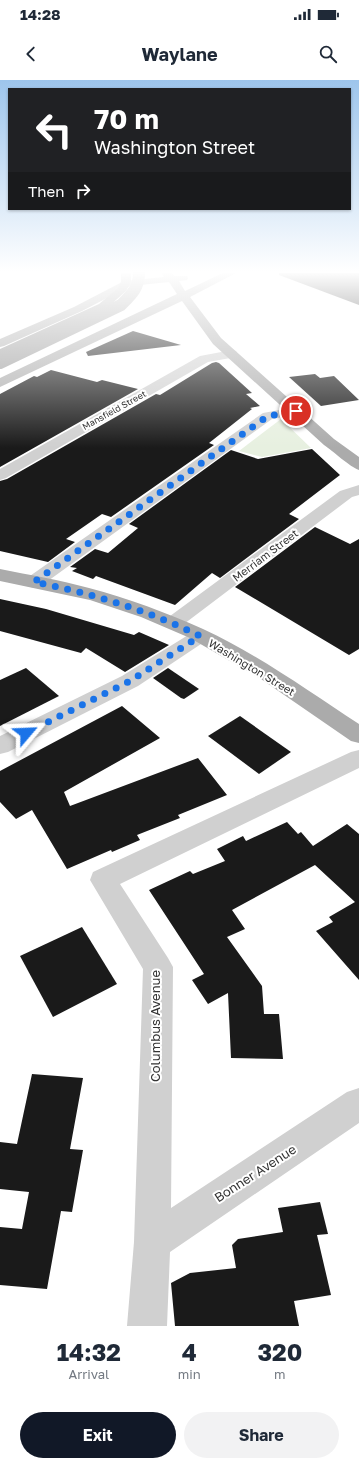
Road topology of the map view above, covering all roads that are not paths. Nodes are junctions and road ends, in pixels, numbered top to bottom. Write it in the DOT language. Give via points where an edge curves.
graph roads {
  1 [pos="27,331"];
  2 [pos="50,331"];
  3 [pos="67,331"];
  4 [pos="110,331"];
  5 [pos="211,331"];
  6 [pos="0,343"];
  7 [pos="0,354"];
  8 [pos="232,354"];
  9 [pos="0,362"];
  10 [pos="0,383"];
  11 [pos="296,411"];
  12 [pos="358,462"];
  13 [pos="0,475"];
  14 [pos="359,490"];
  15 [pos="0,575"];
  16 [pos="34,582"];
  17 [pos="173,623"];
  18 [pos="200,636"];
  19 [pos="359,735"];
  20 [pos="0,746"];
  21 [pos="359,758"];
  22 [pos="359,1104"];
  23 [pos="152,1242"];
  24 [pos="147,1326"];
  1 -- 6 [label="main road"];
  2 -- 7 [label="highway"];
  3 -- 9 [label="highway, bridge"];
  4 -- 10 [label="main road"];
  5 -- 8 [label="main road"];
  8 -- 11 [label="main road"];
  8 -- 13 [label="street, Mansfield Street" via="204,359"];
  11 -- 12 [label="main road" via="329,442"];
  11 -- 16 [label="street" via="268,416"];
  14 -- 17 [label="street, Merriam Street" via="346,494"];
  15 -- 16 [label="main road, Washington Street"];
  16 -- 17 [label="main road, Washington Street" via="108,600"];
  17 -- 18 [label="main road, Washington Street"];
  18 -- 19 [label="main road, Washington Street" via="254,666"];
  18 -- 20 [label="street" via="130,681"];
  21 -- 23 [label="street, Columbus Avenue" via="103,880 158,967"];
  22 -- 23 [label="street, Bonner Avenue"];
  23 -- 24 [label="street, Columbus Avenue"];
}
